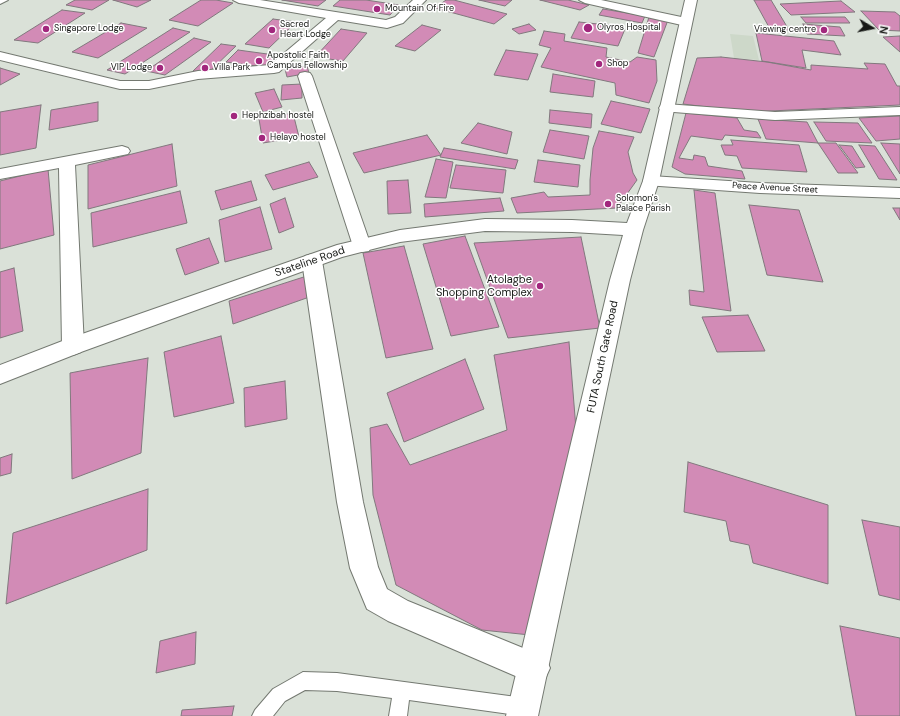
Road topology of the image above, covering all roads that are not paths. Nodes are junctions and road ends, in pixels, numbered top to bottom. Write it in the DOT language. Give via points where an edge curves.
graph roads {
  1 [pos="244,0"];
  2 [pos="420,0"];
  3 [pos="585,0"];
  4 [pos="691,0"];
  5 [pos="616,4"];
  6 [pos="335,17"];
  7 [pos="686,22"];
  8 [pos="0,56"];
  9 [pos="305,76"];
  10 [pos="666,108"];
  11 [pos="900,111"];
  12 [pos="122,151"];
  13 [pos="67,161"];
  14 [pos="0,174"];
  15 [pos="651,181"];
  16 [pos="900,193"];
  17 [pos="634,230"];
  18 [pos="362,246"];
  19 [pos="312,261"];
  20 [pos="73,346"];
  21 [pos="0,374"];
  22 [pos="534,668"];
  23 [pos="402,691"];
  24 [pos="523,712"];
  25 [pos="261,716"];
  26 [pos="398,716"];
  1 -- 6 [label="street"];
  2 -- 6 [label="street" via="399,20 387,24"];
  3 -- 5 [label="street"];
  4 -- 7 [label="street, FUTA South Gate Road"];
  5 -- 7 [label="street"];
  6 -- 8 [label="street" via="274,69 198,75 149,85 120,85"];
  7 -- 10 [label="street, FUTA South Gate Road"];
  9 -- 18 [label="street"];
  10 -- 11 [label="street" via="775,116"];
  10 -- 15 [label="street, FUTA South Gate Road"];
  12 -- 13 [label="street"];
  13 -- 14 [label="street"];
  13 -- 20 [label="street"];
  15 -- 16 [label="street, Peace Avenue Street"];
  15 -- 17 [label="street, FUTA South Gate Road"];
  17 -- 18 [label="street, Stateline Road" via="485,225 400,236"];
  17 -- 22 [label="street, FUTA South Gate Road" via="618,288"];
  18 -- 19 [label="street, Stateline Road"];
  19 -- 20 [label="street, Stateline Road"];
  19 -- 22 [label="street" via="350,502 364,568 378,599 398,611"];
  20 -- 21 [label="street, Stateline Road"];
  22 -- 24 [label="street, FUTA South Gate Road"];
  23 -- 24 [label="lane"];
  23 -- 25 [label="lane" via="337,682 303,681 279,695"];
  23 -- 26 [label="lane"];
}
